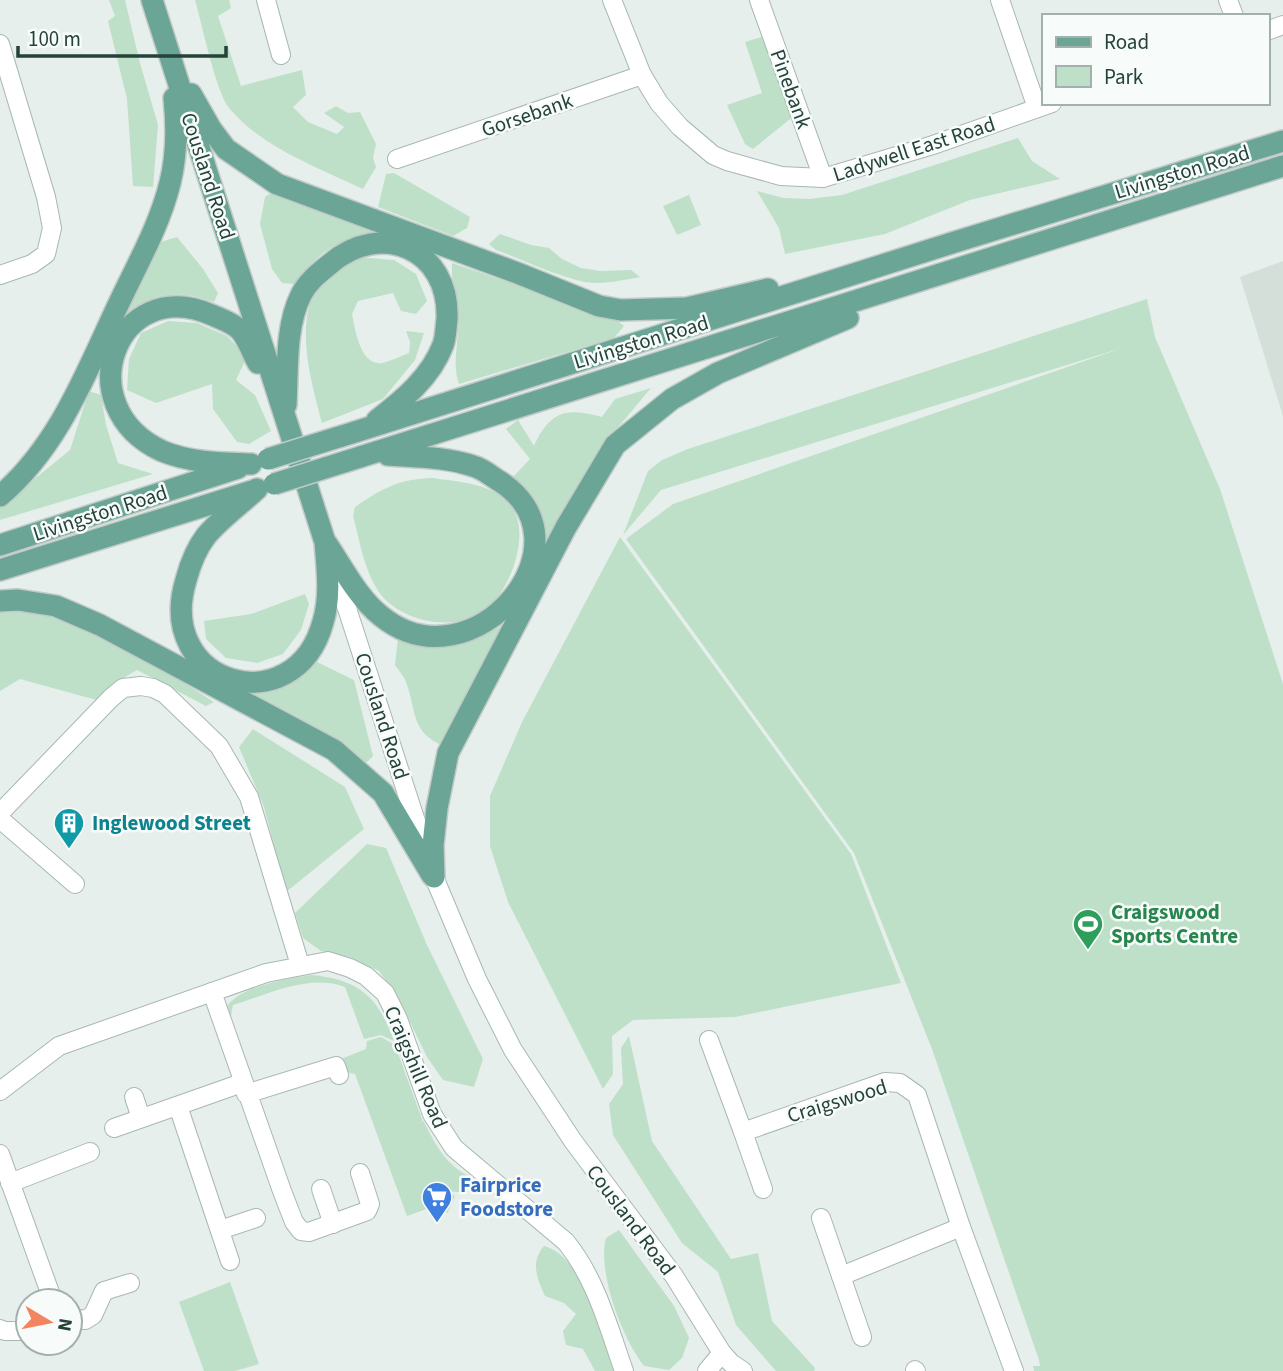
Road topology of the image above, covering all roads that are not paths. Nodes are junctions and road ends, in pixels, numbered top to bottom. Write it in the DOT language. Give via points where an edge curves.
graph roads {
  1 [pos="152,0"];
  2 [pos="266,0"];
  3 [pos="612,0"];
  4 [pos="759,0"];
  5 [pos="1000,0"];
  6 [pos="160,29"];
  7 [pos="0,44"];
  8 [pos="281,55"];
  9 [pos="642,75"];
  10 [pos="1042,99"];
  11 [pos="1045,106"];
  12 [pos="1283,141"];
  13 [pos="408,160"];
  14 [pos="1283,166"];
  15 [pos="822,178"];
  16 [pos="908,257"];
  17 [pos="946,273"];
  18 [pos="0,275"];
  19 [pos="286,418"];
  20 [pos="360,430"];
  21 [pos="365,456"];
  22 [pos="260,461"];
  23 [pos="266,486"];
  24 [pos="0,496"];
  25 [pos="326,542"];
  26 [pos="0,545"];
  27 [pos="0,570"];
  28 [pos="0,601"];
  29 [pos="0,813"];
  30 [pos="0,819"];
  31 [pos="434,877"];
  32 [pos="75,884"];
  33 [pos="300,965"];
  34 [pos="212,992"];
  35 [pos="709,1040"];
  36 [pos="339,1075"];
  37 [pos="244,1088"];
  38 [pos="0,1091"];
  39 [pos="134,1097"];
  40 [pos="178,1106"];
  41 [pos="141,1118"];
  42 [pos="114,1128"];
  43 [pos="743,1132"];
  44 [pos="89,1152"];
  45 [pos="0,1154"];
  46 [pos="360,1173"];
  47 [pos="10,1183"];
  48 [pos="321,1189"];
  49 [pos="763,1189"];
  50 [pos="256,1218"];
  51 [pos="821,1218"];
  52 [pos="333,1224"];
  53 [pos="961,1227"];
  54 [pos="220,1230"];
  55 [pos="230,1261"];
  56 [pos="841,1276"];
  57 [pos="130,1283"];
  58 [pos="47,1287"];
  59 [pos="84,1320"];
  60 [pos="862,1337"];
  61 [pos="722,1353"];
  62 [pos="624,1371"];
  63 [pos="707,1371"];
  64 [pos="743,1371"];
  65 [pos="1014,1371"];
  1 -- 6 [label="main road, Cousland Road"];
  2 -- 8 [label="street"];
  3 -- 9 [label="street, Ladywell East Road"];
  4 -- 15 [label="street, Pinebank"];
  5 -- 10 [label="street"];
  6 -- 16 [label="main road" via="195,103 226,149 277,184 598,306 687,308"];
  6 -- 19 [label="main road, Cousland Road"];
  6 -- 24 [label="main road" via="174,100 176,147 161,213 58,428 36,460"];
  7 -- 18 [label="street" via="52,228 46,254"];
  9 -- 13 [label="street, Gorsebank"];
  9 -- 15 [label="street, Ladywell East Road" via="680,127 713,155 781,176"];
  11 -- 15 [label="street, Ladywell East Road"];
  12 -- 16 [label="main road, Livingston Road"];
  14 -- 17 [label="main road, Livingston Road"];
  16 -- 20 [label="main road, Livingston Road"];
  17 -- 21 [label="main road, Livingston Road"];
  17 -- 31 [label="main road" via="719,373 672,399 615,444 566,527 448,753 437,808"];
  19 -- 20 [label="main road" via="294,313 307,285 360,244 394,244 421,256 439,275 447,306 444,342 415,388"];
  19 -- 22 [label="main road" via="241,331 227,321 190,307 169,307 138,319 118,344 112,360 112,394 127,424 141,438 191,460"];
  19 -- 25 [label="main road, Cousland Road"];
  20 -- 22 [label="main road, Livingston Road, bridge"];
  21 -- 23 [label="main road, Livingston Road, bridge"];
  21 -- 25 [label="main road" via="436,458 476,466 506,484 524,500 532,523 529,575 484,625 450,637 425,635 403,629 366,602"];
  22 -- 26 [label="main road, Livingston Road"];
  23 -- 25 [label="main road" via="206,536 190,565 180,617 187,644 200,662 248,682 274,680 297,668 315,644 323,623"];
  23 -- 27 [label="main road, Livingston Road"];
  25 -- 31 [label="street, Cousland Road"];
  28 -- 31 [label="main road" via="56,606 100,625 334,750 383,793"];
  29 -- 33 [label="street" via="123,688 141,686 165,694 219,746 249,797"];
  30 -- 32 [label="street"];
  31 -- 61 [label="street, Cousland Road" via="513,1050 573,1141 674,1276"];
  33 -- 34 [label="street, Craigshill Road"];
  33 -- 62 [label="street, Craigshill Road" via="328,961 350,968 385,993 437,1123 454,1148 566,1242 580,1260"];
  34 -- 37 [label="street"];
  34 -- 38 [label="street, Craigshill Road" via="59,1046"];
  35 -- 43 [label="street"];
  36 -- 37 [label="street" via="335,1066"];
  37 -- 40 [label="street"];
  37 -- 52 [label="street" via="293,1222 300,1231 309,1232"];
  39 -- 41 [label="street"];
  40 -- 41 [label="street"];
  40 -- 54 [label="street"];
  41 -- 42 [label="street"];
  43 -- 49 [label="street"];
  43 -- 53 [label="street, Craigswood" via="885,1082 900,1083 917,1095"];
  44 -- 47 [label="street"];
  45 -- 47 [label="street"];
  46 -- 52 [label="street" via="370,1204 367,1211"];
  47 -- 58 [label="street"];
  48 -- 52 [label="street"];
  50 -- 54 [label="street"];
  51 -- 56 [label="street"];
  53 -- 56 [label="street"];
  53 -- 65 [label="street, Craigswood"];
  54 -- 55 [label="street"];
  56 -- 60 [label="street"];
  57 -- 59 [label="street" via="104,1291 93,1315"];
  61 -- 63 [label="street"];
  61 -- 64 [label="street, Cousland Road"];
}
